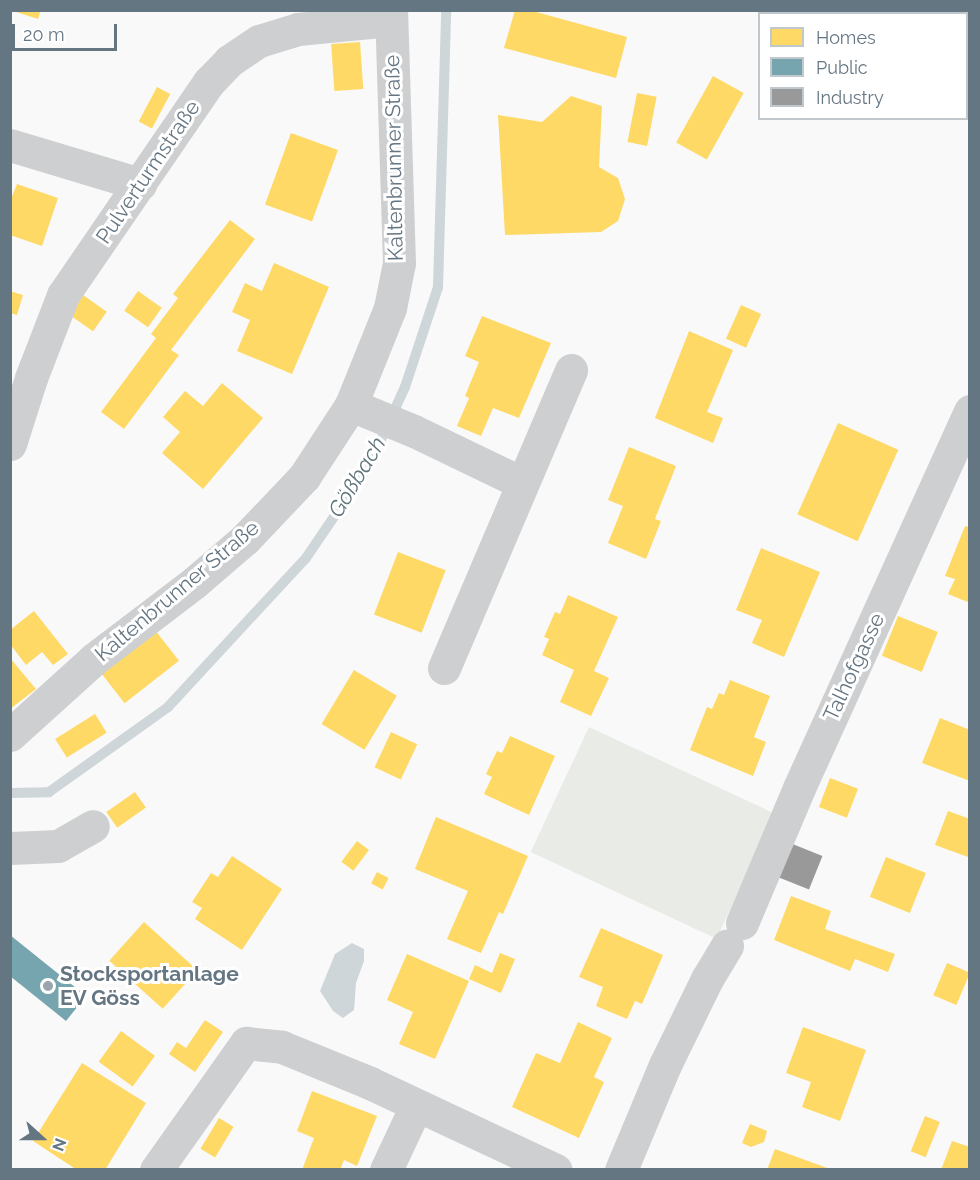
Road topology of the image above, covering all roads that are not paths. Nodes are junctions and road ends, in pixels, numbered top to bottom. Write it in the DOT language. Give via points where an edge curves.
graph roads {
  1 [pos="391,15"];
  2 [pos="10,145"];
  3 [pos="140,184"];
  4 [pos="571,370"];
  5 [pos="359,409"];
  6 [pos="969,411"];
  7 [pos="10,444"];
  8 [pos="522,483"];
  9 [pos="444,668"];
  10 [pos="10,735"];
  11 [pos="93,826"];
  12 [pos="10,848"];
  13 [pos="416,1106"];
  14 [pos="156,1170"];
  15 [pos="386,1170"];
  16 [pos="556,1170"];
  17 [pos="621,1170"];
  1 -- 3 [label="street, Pulverturmstraße" via="298,29 259,41 229,61 209,82"];
  1 -- 5 [label="street, Kaltenbrunner Straße" via="399,263 390,308"];
  2 -- 3 [label="street"];
  3 -- 7 [label="street, Pulverturmstraße" via="63,295"];
  4 -- 8 [label="street"];
  5 -- 8 [label="street"];
  5 -- 10 [label="street, Kaltenbrunner Straße" via="245,539 94,659"];
  6 -- 17 [label="street, Talhofgasse" via="734,934 665,1065"];
  8 -- 9 [label="street"];
  11 -- 12 [label="street" via="58,846"];
  13 -- 14 [label="street" via="282,1047 246,1043"];
  13 -- 15 [label="street"];
  13 -- 16 [label="street"];
}
